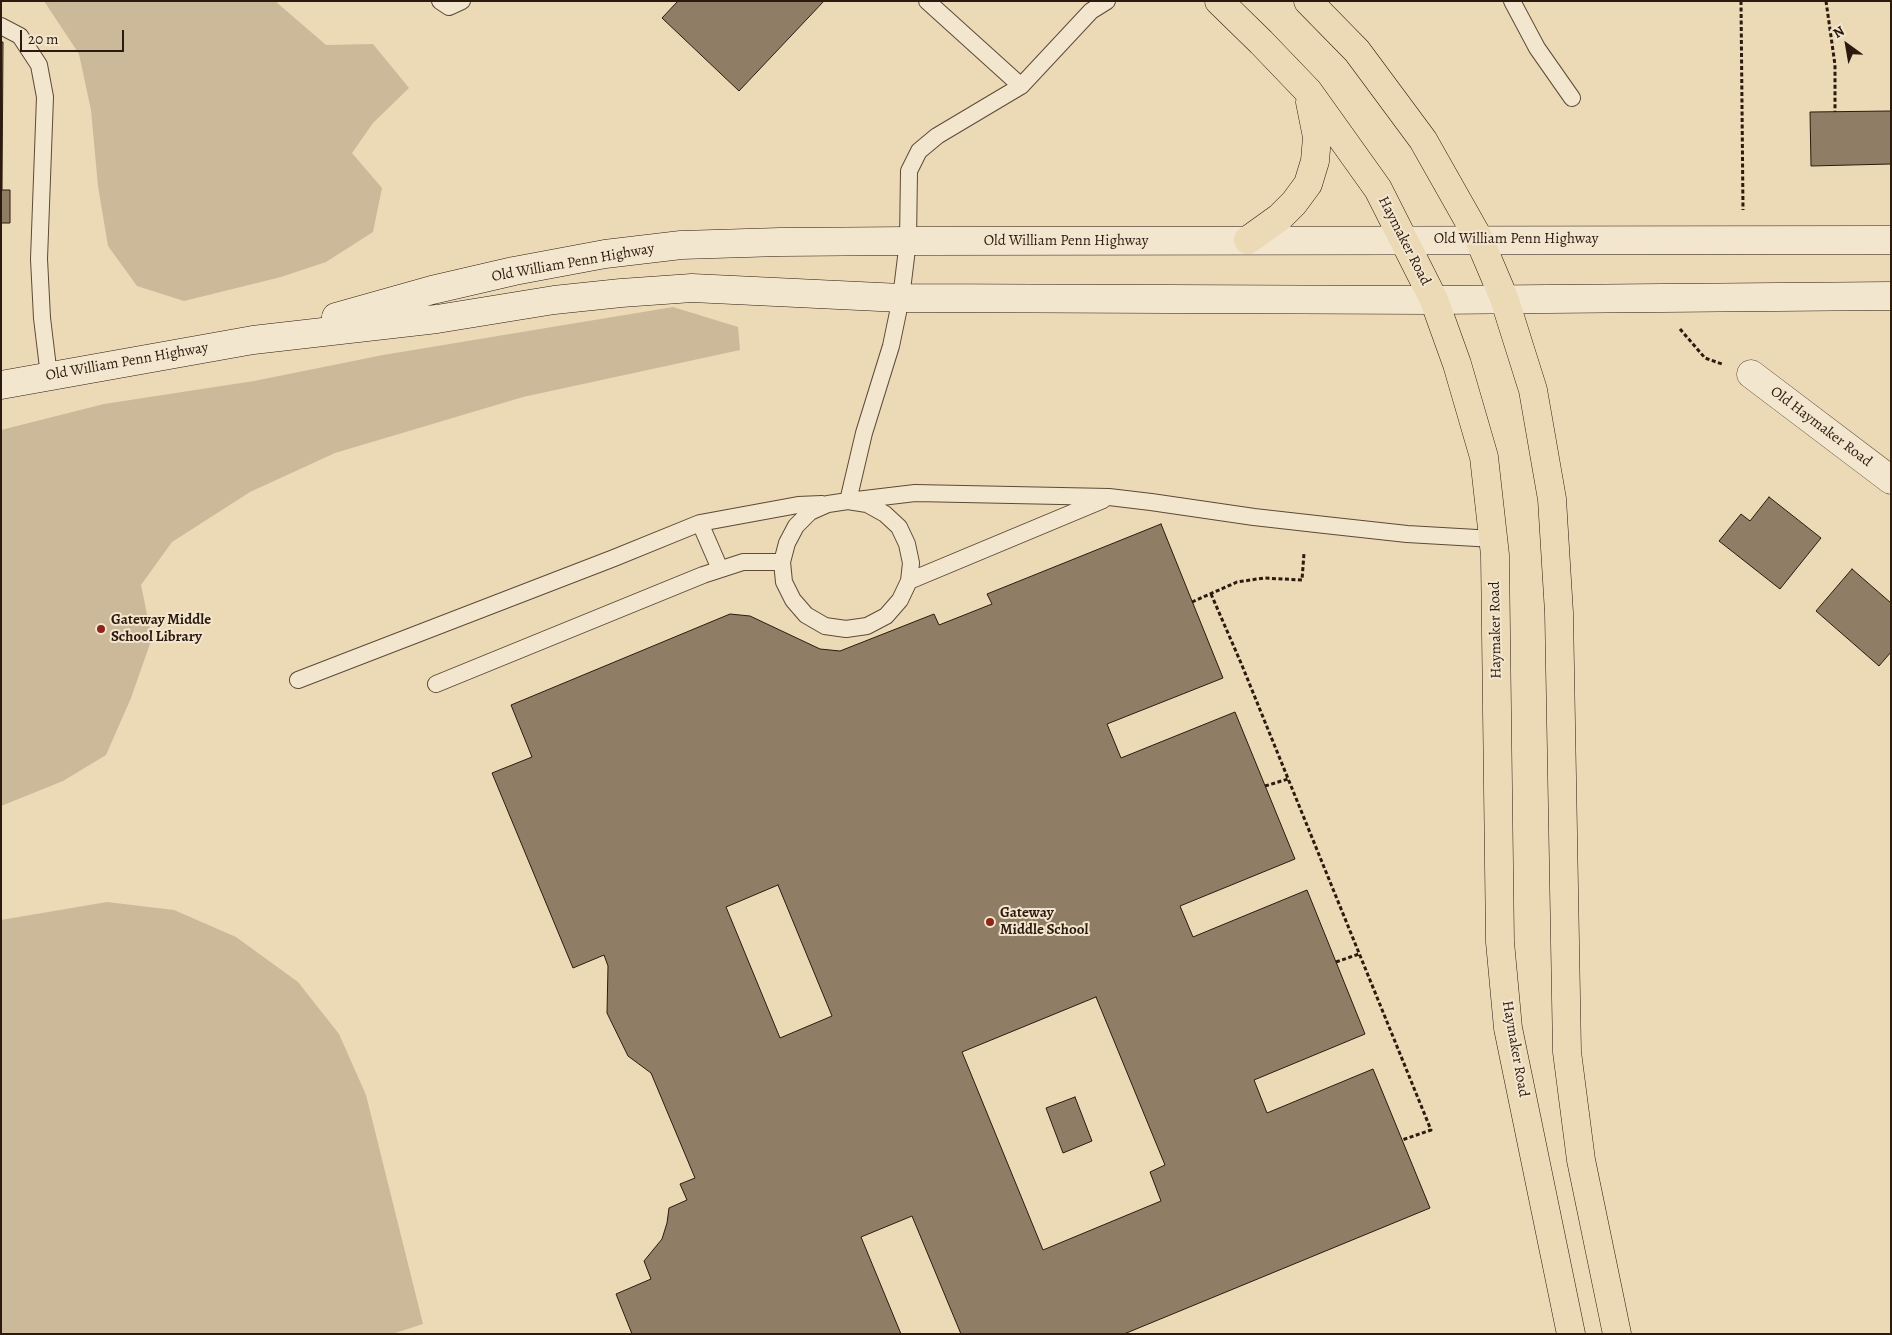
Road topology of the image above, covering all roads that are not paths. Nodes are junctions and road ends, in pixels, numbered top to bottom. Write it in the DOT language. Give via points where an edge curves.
graph roads {
  1 [pos="440,1"];
  2 [pos="462,1"];
  3 [pos="928,1"];
  4 [pos="1107,1"];
  5 [pos="1219,1"];
  6 [pos="1308,1"];
  7 [pos="1512,1"];
  8 [pos="1085,6"];
  9 [pos="1,26"];
  10 [pos="1021,86"];
  11 [pos="1308,91"];
  12 [pos="1572,98"];
  13 [pos="1404,239"];
  14 [pos="1479,239"];
  15 [pos="1248,240"];
  16 [pos="1891,240"];
  17 [pos="908,241"];
  18 [pos="1891,296"];
  19 [pos="901,298"];
  20 [pos="1504,298"];
  21 [pos="1434,300"];
  22 [pos="253,340"];
  23 [pos="1751,374"];
  24 [pos="49,376"];
  25 [pos="1,385"];
  26 [pos="1891,480"];
  27 [pos="1109,497"];
  28 [pos="848,501"];
  29 [pos="828,504"];
  30 [pos="700,523"];
  31 [pos="1494,539"];
  32 [pos="782,562"];
  33 [pos="720,569"];
  34 [pos="909,581"];
  35 [pos="298,680"];
  36 [pos="436,684"];
  37 [pos="1571,1334"];
  38 [pos="1617,1334"];
  1 -- 2 [label="lane" via="449,7"];
  3 -- 10 [label="lane"];
  4 -- 8 [label="lane"];
  5 -- 11 [label="main road, Haymaker Road"];
  6 -- 14 [label="main road" via="1357,51 1423,140"];
  7 -- 12 [label="lane" via="1537,48"];
  8 -- 10 [label="lane"];
  9 -- 24 [label="lane" via="20,36 39,65 44,97 39,259"];
  10 -- 17 [label="lane" via="937,136 919,151 910,171"];
  11 -- 13 [label="main road, Haymaker Road" via="1378,189"];
  11 -- 15 [label="main road" via="1318,137 1308,184 1280,217"];
  13 -- 14 [label="main road, Old William Penn Highway"];
  13 -- 15 [label="main road, Old William Penn Highway"];
  13 -- 21 [label="main road, Haymaker Road"];
  14 -- 16 [label="main road, Old William Penn Highway"];
  14 -- 20 [label="main road"];
  15 -- 17 [label="main road, Old William Penn Highway"];
  17 -- 19 [label="lane"];
  17 -- 22 [label="main road, Old William Penn Highway" via="681,245 605,254 432,290"];
  18 -- 20 [label="main road, Old William Penn Highway"];
  19 -- 21 [label="main road, Old William Penn Highway"];
  19 -- 22 [label="main road, Old William Penn Highway" via="692,288 554,300 437,319"];
  19 -- 28 [label="lane"];
  20 -- 21 [label="main road, Old William Penn Highway"];
  20 -- 38 [label="main road" via="1534,390 1552,499 1559,613 1567,1052 1581,1160"];
  21 -- 31 [label="main road, Haymaker Road" via="1484,457"];
  22 -- 24 [label="main road, Old William Penn Highway"];
  23 -- 26 [label="main road, Old Haymaker Road"];
  24 -- 25 [label="main road, Old William Penn Highway"];
  27 -- 28 [label="lane" via="915,493"];
  27 -- 31 [label="lane" via="1407,534"];
  27 -- 34 [label="lane"];
  28 -- 29 [label="lane"];
  28 -- 34 [label="lane" via="867,504 885,514 899,528 911,562"];
  29 -- 30 [label="lane" via="798,505"];
  29 -- 32 [label="lane" via="810,512 796,526"];
  30 -- 33 [label="lane"];
  30 -- 35 [label="lane"];
  31 -- 37 [label="main road, Haymaker Road" via="1500,942 1508,1028"];
  32 -- 33 [label="lane" via="743,562"];
  32 -- 34 [label="lane" via="784,582 792,600 806,616 825,626 846,629 867,626 886,616 900,600"];
  33 -- 36 [label="lane"];
}
